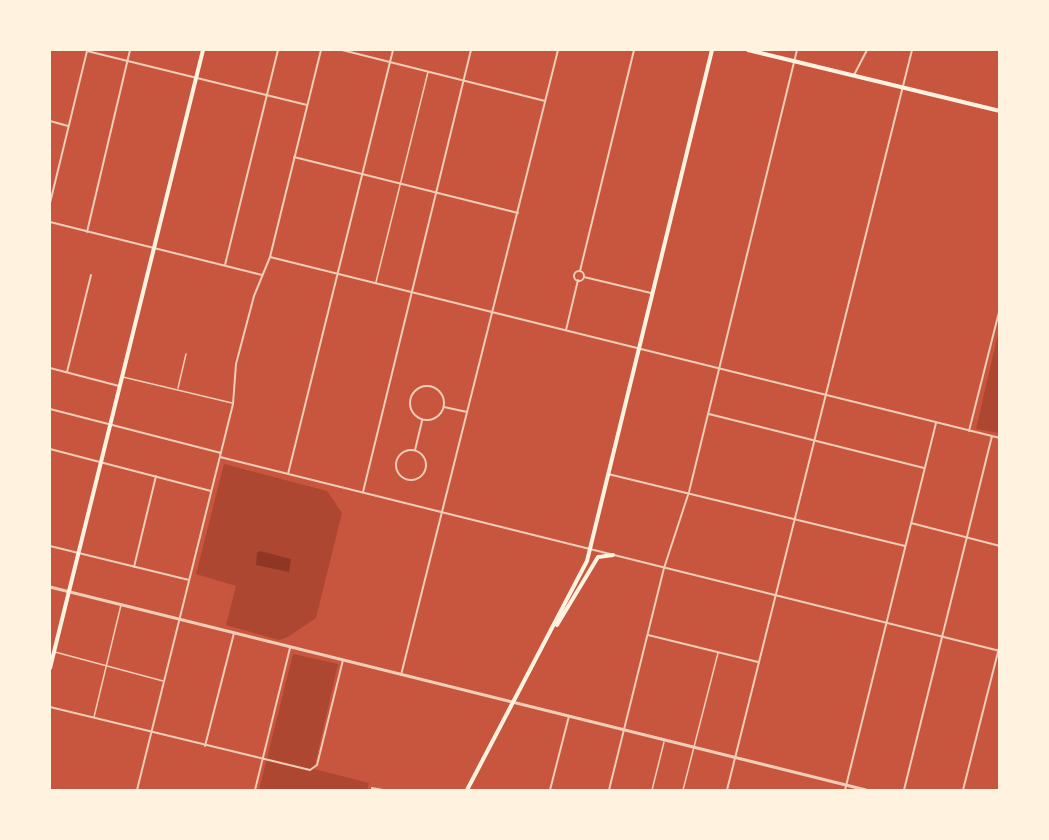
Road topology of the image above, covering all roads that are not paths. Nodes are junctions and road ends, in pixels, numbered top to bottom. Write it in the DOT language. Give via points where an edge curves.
graph roads {
  1 [pos="87,50"];
  2 [pos="130,50"];
  3 [pos="203,50"];
  4 [pos="278,50"];
  5 [pos="321,50"];
  6 [pos="342,50"];
  7 [pos="393,50"];
  8 [pos="471,50"];
  9 [pos="558,50"];
  10 [pos="634,50"];
  11 [pos="712,50"];
  12 [pos="747,50"];
  13 [pos="796,50"];
  14 [pos="867,50"];
  15 [pos="912,50"];
  16 [pos="128,60"];
  17 [pos="794,61"];
  18 [pos="390,62"];
  19 [pos="428,71"];
  20 [pos="854,75"];
  21 [pos="196,76"];
  22 [pos="464,80"];
  23 [pos="903,87"];
  24 [pos="267,94"];
  25 [pos="545,100"];
  26 [pos="307,105"];
  27 [pos="999,111"];
  28 [pos="50,121"];
  29 [pos="68,126"];
  30 [pos="294,157"];
  31 [pos="362,174"];
  32 [pos="400,184"];
  33 [pos="437,193"];
  34 [pos="50,203"];
  35 [pos="518,213"];
  36 [pos="50,222"];
  37 [pos="87,232"];
  38 [pos="154,248"];
  39 [pos="270,257"];
  40 [pos="225,265"];
  41 [pos="580,271"];
  42 [pos="338,274"];
  43 [pos="91,275"];
  44 [pos="263,275"];
  45 [pos="584,277"];
  46 [pos="578,280"];
  47 [pos="376,282"];
  48 [pos="412,292"];
  49 [pos="653,294"];
  50 [pos="999,308"];
  51 [pos="492,312"];
  52 [pos="566,331"];
  53 [pos="639,350"];
  54 [pos="186,354"];
  55 [pos="50,368"];
  56 [pos="717,369"];
  57 [pos="67,372"];
  58 [pos="122,376"];
  59 [pos="120,386"];
  60 [pos="177,389"];
  61 [pos="825,396"];
  62 [pos="233,404"];
  63 [pos="444,407"];
  64 [pos="50,409"];
  65 [pos="467,412"];
  66 [pos="709,414"];
  67 [pos="423,419"];
  68 [pos="936,422"];
  69 [pos="111,424"];
  70 [pos="969,431"];
  71 [pos="992,436"];
  72 [pos="999,438"];
  73 [pos="814,441"];
  74 [pos="50,449"];
  75 [pos="415,450"];
  76 [pos="220,455"];
  77 [pos="102,463"];
  78 [pos="925,468"];
  79 [pos="288,474"];
  80 [pos="608,474"];
  81 [pos="157,476"];
  82 [pos="211,491"];
  83 [pos="363,492"];
  84 [pos="689,492"];
  85 [pos="441,514"];
  86 [pos="795,518"];
  87 [pos="911,523"];
  88 [pos="966,536"];
  89 [pos="50,546"];
  90 [pos="905,546"];
  91 [pos="999,546"];
  92 [pos="590,550"];
  93 [pos="79,554"];
  94 [pos="613,555"];
  95 [pos="134,567"];
  96 [pos="664,568"];
  97 [pos="189,580"];
  98 [pos="50,587"];
  99 [pos="69,592"];
  100 [pos="776,595"];
  101 [pos="121,605"];
  102 [pos="179,619"];
  103 [pos="886,622"];
  104 [pos="551,632"];
  105 [pos="234,633"];
  106 [pos="648,635"];
  107 [pos="942,636"];
  108 [pos="999,644"];
  109 [pos="290,647"];
  110 [pos="999,650"];
  111 [pos="53,652"];
  112 [pos="718,653"];
  113 [pos="343,660"];
  114 [pos="759,663"];
  115 [pos="106,665"];
  116 [pos="50,668"];
  117 [pos="401,675"];
  118 [pos="164,681"];
  119 [pos="514,703"];
  120 [pos="50,707"];
  121 [pos="568,716"];
  122 [pos="94,718"];
  123 [pos="624,730"];
  124 [pos="152,733"];
  125 [pos="665,741"];
  126 [pos="205,746"];
  127 [pos="694,748"];
  128 [pos="735,758"];
  129 [pos="262,760"];
  130 [pos="846,786"];
  131 [pos="372,789"];
  132 [pos="137,790"];
  133 [pos="255,790"];
  134 [pos="383,790"];
  135 [pos="467,790"];
  136 [pos="550,790"];
  137 [pos="609,790"];
  138 [pos="652,790"];
  139 [pos="683,790"];
  140 [pos="727,790"];
  141 [pos="844,790"];
  142 [pos="866,790"];
  143 [pos="904,790"];
  144 [pos="963,790"];
  1 -- 16 [label="street"];
  1 -- 29 [label="street"];
  2 -- 16 [label="street"];
  3 -- 21 [label="main road"];
  4 -- 24 [label="street"];
  5 -- 26 [label="street"];
  6 -- 18 [label="street"];
  7 -- 18 [label="street"];
  8 -- 22 [label="street"];
  9 -- 25 [label="street"];
  10 -- 41 [label="street"];
  11 -- 49 [label="main road"];
  12 -- 17 [label="main road"];
  13 -- 17 [label="street"];
  14 -- 20 [label="street"];
  15 -- 23 [label="street"];
  16 -- 21 [label="street"];
  16 -- 37 [label="street"];
  17 -- 20 [label="main road"];
  17 -- 56 [label="street"];
  18 -- 19 [label="street"];
  18 -- 31 [label="street"];
  19 -- 22 [label="street"];
  19 -- 32 [label="lane"];
  20 -- 23 [label="main road"];
  21 -- 24 [label="street"];
  21 -- 38 [label="main road"];
  22 -- 25 [label="street"];
  22 -- 33 [label="street"];
  23 -- 27 [label="main road"];
  23 -- 61 [label="street"];
  24 -- 26 [label="street"];
  24 -- 40 [label="street"];
  25 -- 35 [label="street"];
  26 -- 30 [label="street"];
  28 -- 29 [label="street"];
  29 -- 34 [label="street"];
  30 -- 31 [label="street"];
  30 -- 39 [label="street"];
  31 -- 32 [label="street"];
  31 -- 42 [label="street"];
  32 -- 33 [label="street"];
  32 -- 47 [label="lane"];
  33 -- 35 [label="street"];
  33 -- 48 [label="street"];
  35 -- 51 [label="street"];
  36 -- 37 [label="street"];
  37 -- 38 [label="street"];
  38 -- 40 [label="street"];
  38 -- 58 [label="main road"];
  39 -- 42 [label="street"];
  39 -- 44 [label="street"];
  40 -- 44 [label="street"];
  41 -- 45 [label="street"];
  41 -- 46 [label="street" via="574,274"];
  42 -- 47 [label="street"];
  42 -- 79 [label="street"];
  43 -- 57 [label="street"];
  44 -- 62 [label="street" via="236,364"];
  45 -- 46 [label="street"];
  45 -- 49 [label="street"];
  46 -- 52 [label="street"];
  47 -- 48 [label="street"];
  48 -- 51 [label="street"];
  48 -- 83 [label="street"];
  49 -- 53 [label="main road"];
  50 -- 70 [label="street"];
  51 -- 52 [label="street"];
  51 -- 65 [label="street"];
  52 -- 53 [label="street"];
  53 -- 56 [label="street"];
  53 -- 80 [label="main road"];
  54 -- 60 [label="lane"];
  55 -- 57 [label="street"];
  56 -- 61 [label="street"];
  56 -- 66 [label="street"];
  57 -- 59 [label="street"];
  58 -- 59 [label="main road"];
  58 -- 60 [label="lane"];
  59 -- 69 [label="main road"];
  60 -- 62 [label="lane"];
  61 -- 68 [label="street"];
  61 -- 73 [label="street"];
  62 -- 76 [label="street"];
  63 -- 65 [label="street"];
  63 -- 67 [label="street" via="436,418"];
  63 -- 67 [label="street" via="444,398 435,387 418,388 410,404 414,414"];
  64 -- 69 [label="street"];
  65 -- 85 [label="street"];
  66 -- 73 [label="street"];
  66 -- 84 [label="street"];
  67 -- 75 [label="street"];
  68 -- 70 [label="street"];
  68 -- 78 [label="street"];
  69 -- 76 [label="street"];
  69 -- 77 [label="main road"];
  70 -- 71 [label="street"];
  71 -- 72 [label="street"];
  71 -- 88 [label="street"];
  73 -- 78 [label="street"];
  73 -- 86 [label="street"];
  74 -- 77 [label="street"];
  75 -- 75 [label="street" via="401,453 396,462 400,476 409,480 418,479 427,468 423,455"];
  76 -- 79 [label="street"];
  76 -- 82 [label="street"];
  77 -- 81 [label="street"];
  77 -- 93 [label="main road"];
  78 -- 87 [label="street"];
  79 -- 83 [label="street"];
  80 -- 84 [label="street"];
  80 -- 92 [label="main road"];
  81 -- 82 [label="street"];
  81 -- 95 [label="street"];
  82 -- 97 [label="street"];
  83 -- 85 [label="street"];
  84 -- 86 [label="street"];
  84 -- 96 [label="street"];
  85 -- 92 [label="street"];
  85 -- 117 [label="street"];
  86 -- 90 [label="street"];
  86 -- 100 [label="street"];
  87 -- 88 [label="street"];
  87 -- 90 [label="street"];
  88 -- 91 [label="street"];
  88 -- 107 [label="street"];
  89 -- 93 [label="street"];
  90 -- 103 [label="street"];
  92 -- 94 [label="street"];
  92 -- 104 [label="main road"];
  93 -- 95 [label="street"];
  93 -- 99 [label="main road"];
  94 -- 96 [label="street"];
  94 -- 104 [label="main road" via="596,561 565,616"];
  95 -- 97 [label="street"];
  96 -- 100 [label="street"];
  96 -- 106 [label="street"];
  97 -- 102 [label="street"];
  98 -- 99 [label="street"];
  99 -- 101 [label="street"];
  99 -- 111 [label="main road"];
  100 -- 103 [label="street"];
  100 -- 114 [label="street"];
  101 -- 102 [label="street"];
  101 -- 115 [label="lane"];
  102 -- 105 [label="street"];
  102 -- 118 [label="street"];
  103 -- 107 [label="street"];
  103 -- 130 [label="street"];
  104 -- 119 [label="main road"];
  105 -- 109 [label="street"];
  105 -- 126 [label="street"];
  106 -- 112 [label="street"];
  106 -- 123 [label="street"];
  107 -- 110 [label="street"];
  107 -- 143 [label="street"];
  108 -- 110 [label="street"];
  109 -- 113 [label="street"];
  109 -- 129 [label="street"];
  110 -- 144 [label="street"];
  111 -- 115 [label="lane"];
  111 -- 116 [label="main road"];
  112 -- 114 [label="street"];
  112 -- 127 [label="lane"];
  113 -- 117 [label="street"];
  113 -- 129 [label="street" via="316,767 310,770"];
  114 -- 128 [label="street"];
  115 -- 118 [label="lane"];
  115 -- 122 [label="lane"];
  117 -- 119 [label="street"];
  118 -- 124 [label="street"];
  119 -- 121 [label="street"];
  119 -- 135 [label="main road"];
  120 -- 122 [label="street"];
  121 -- 123 [label="street"];
  121 -- 136 [label="street"];
  122 -- 124 [label="street"];
  123 -- 125 [label="street"];
  123 -- 137 [label="street"];
  124 -- 126 [label="street"];
  124 -- 132 [label="street"];
  125 -- 127 [label="street"];
  125 -- 138 [label="lane"];
  126 -- 129 [label="street"];
  127 -- 128 [label="street"];
  127 -- 139 [label="lane"];
  128 -- 130 [label="street"];
  128 -- 140 [label="street"];
  129 -- 133 [label="street"];
  130 -- 141 [label="street"];
  130 -- 142 [label="street"];
  131 -- 134 [label="street"];
}
